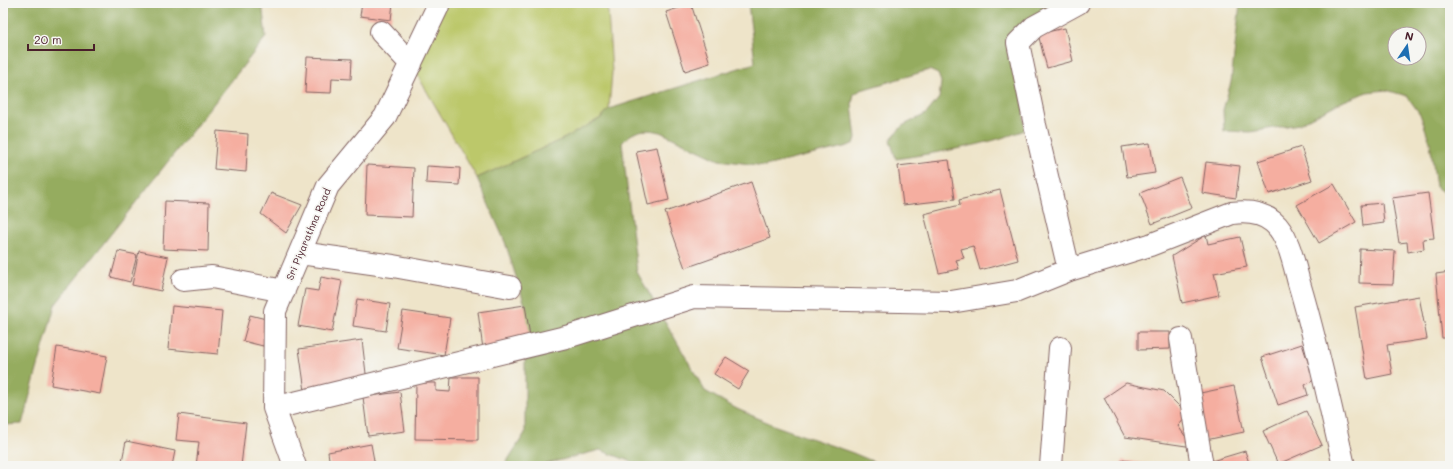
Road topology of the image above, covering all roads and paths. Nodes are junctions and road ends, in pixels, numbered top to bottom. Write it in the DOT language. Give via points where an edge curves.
graph roads {
  1 [pos="438,3"];
  2 [pos="1078,3"];
  3 [pos="381,32"];
  4 [pos="411,64"];
  5 [pos="300,253"];
  6 [pos="1069,270"];
  7 [pos="183,280"];
  8 [pos="510,287"];
  9 [pos="284,291"];
  10 [pos="1180,339"];
  11 [pos="1060,348"];
  12 [pos="274,408"];
  13 [pos="295,466"];
  14 [pos="1051,466"];
  15 [pos="1202,466"];
  16 [pos="1344,466"];
  1 -- 4 [label="street, Sri Piyarathna Road"];
  2 -- 6 [label="street" via="1034,27 1018,42"];
  3 -- 4 [label="street"];
  4 -- 5 [label="street, Sri Piyarathna Road" via="385,117 328,186"];
  5 -- 8 [label="street" via="394,266"];
  5 -- 9 [label="street, Sri Piyarathna Road"];
  6 -- 12 [label="street" via="1017,291 951,302 694,298 570,336"];
  6 -- 16 [label="street" via="1150,245 1232,213 1246,211 1273,222 1284,237 1309,317"];
  7 -- 9 [label="street" via="212,277"];
  9 -- 12 [label="street, Sri Piyarathna Road" via="275,311"];
  10 -- 15 [label="street"];
  11 -- 14 [label="street"];
  12 -- 13 [label="street, Sri Piyarathna Road"];
}
